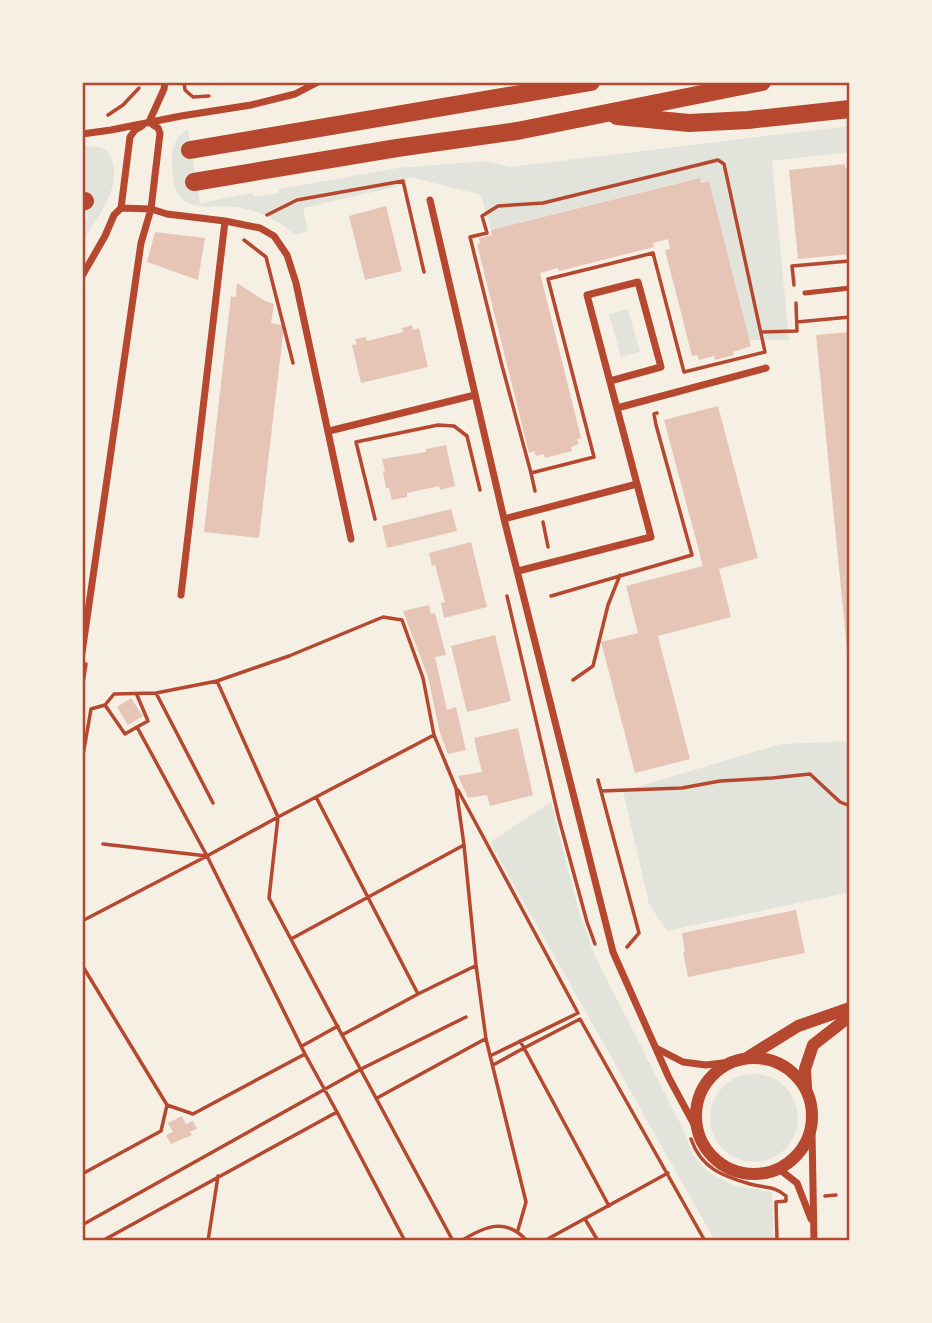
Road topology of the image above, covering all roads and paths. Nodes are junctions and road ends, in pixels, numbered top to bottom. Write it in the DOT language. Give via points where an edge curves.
graph roads {
  1 [pos="165,82"];
  2 [pos="184,82"];
  3 [pos="318,82"];
  4 [pos="591,82"];
  5 [pos="762,82"];
  6 [pos="139,88"];
  7 [pos="185,90"];
  8 [pos="850,109"];
  9 [pos="596,114"];
  10 [pos="99,118"];
  11 [pos="149,122"];
  12 [pos="82,134"];
  13 [pos="190,150"];
  14 [pos="194,182"];
  15 [pos="430,200"];
  16 [pos="121,208"];
  17 [pos="151,209"];
  18 [pos="262,217"];
  19 [pos="225,221"];
  20 [pos="223,236"];
  21 [pos="424,272"];
  22 [pos="82,276"];
  23 [pos="850,288"];
  24 [pos="805,293"];
  25 [pos="850,317"];
  26 [pos="761,332"];
  27 [pos="293,363"];
  28 [pos="766,368"];
  29 [pos="610,381"];
  30 [pos="475,396"];
  31 [pos="617,408"];
  32 [pos="328,431"];
  33 [pos="531,473"];
  34 [pos="637,484"];
  35 [pos="535,491"];
  36 [pos="483,499"];
  37 [pos="375,519"];
  38 [pos="504,519"];
  39 [pos="542,520"];
  40 [pos="351,539"];
  41 [pos="548,547"];
  42 [pos="517,571"];
  43 [pos="620,575"];
  44 [pos="505,588"];
  45 [pos="181,594"];
  46 [pos="82,653"];
  47 [pos="573,680"];
  48 [pos="217,681"];
  49 [pos="156,693"];
  50 [pos="137,694"];
  51 [pos="105,705"];
  52 [pos="137,727"];
  53 [pos="434,735"];
  54 [pos="82,761"];
  55 [pos="598,780"];
  56 [pos="456,788"];
  57 [pos="601,792"];
  58 [pos="316,797"];
  59 [pos="213,803"];
  60 [pos="850,806"];
  61 [pos="278,817"];
  62 [pos="103,844"];
  63 [pos="464,845"];
  64 [pos="207,856"];
  65 [pos="368,898"];
  66 [pos="82,921"];
  67 [pos="291,939"];
  68 [pos="595,946"];
  69 [pos="626,948"];
  70 [pos="82,965"];
  71 [pos="476,965"];
  72 [pos="418,995"];
  73 [pos="850,1007"];
  74 [pos="850,1016"];
  75 [pos="466,1017"];
  76 [pos="338,1026"];
  77 [pos="342,1035"];
  78 [pos="486,1039"];
  79 [pos="520,1041"];
  80 [pos="302,1046"];
  81 [pos="524,1048"];
  82 [pos="655,1048"];
  83 [pos="305,1054"];
  84 [pos="490,1056"];
  85 [pos="748,1057"];
  86 [pos="731,1062"];
  87 [pos="493,1065"];
  88 [pos="361,1069"];
  89 [pos="325,1090"];
  90 [pos="807,1091"];
  91 [pos="377,1098"];
  92 [pos="167,1105"];
  93 [pos="337,1112"];
  94 [pos="692,1130"];
  95 [pos="812,1132"];
  96 [pos="779,1169"];
  97 [pos="668,1173"];
  98 [pos="82,1174"];
  99 [pos="218,1176"];
  100 [pos="836,1195"];
  101 [pos="823,1196"];
  102 [pos="609,1206"];
  103 [pos="585,1219"];
  104 [pos="82,1225"];
  105 [pos="814,1226"];
  106 [pos="518,1230"];
  107 [pos="406,1240"];
  108 [pos="102,1241"];
  109 [pos="208,1241"];
  110 [pos="453,1241"];
  111 [pos="461,1241"];
  112 [pos="527,1241"];
  113 [pos="544,1241"];
  114 [pos="598,1241"];
  115 [pos="705,1241"];
  116 [pos="778,1241"];
  117 [pos="793,1241"];
  118 [pos="814,1241"];
  1 -- 11 [label="street"];
  2 -- 7 [label="path"];
  3 -- 11 [label="street" via="295,94 251,106"];
  4 -- 13 [label="highway"];
  5 -- 9 [label="highway"];
  6 -- 10 [label="path" via="113,113"];
  8 -- 9 [label="highway" via="689,123"];
  9 -- 14 [label="highway" via="517,131"];
  11 -- 12 [label="street"];
  11 -- 16 [label="street" via="130,137"];
  11 -- 17 [label="street" via="160,133"];
  15 -- 30 [label="street"];
  16 -- 17 [label="street"];
  16 -- 22 [label="street"];
  17 -- 19 [label="street"];
  17 -- 46 [label="street" via="141,243"];
  18 -- 21 [label="path" via="297,200 403,181"];
  19 -- 20 [label="street"];
  19 -- 32 [label="street" via="260,228 274,236 287,255"];
  20 -- 27 [label="path" via="245,240 266,257"];
  20 -- 45 [label="street"];
  23 -- 24 [label="lane"];
  25 -- 26 [label="path" via="797,322 797,331"];
  26 -- 33 [label="path" via="765,352 684,372 653,253 548,279 594,457"];
  26 -- 33 [label="path" via="724,164 719,160 543,204 498,206 482,215 487,233 470,237"];
  28 -- 31 [label="street"];
  29 -- 29 [label="street" via="587,295 638,282 661,367"];
  29 -- 31 [label="street"];
  30 -- 32 [label="street"];
  30 -- 38 [label="street"];
  31 -- 34 [label="street"];
  32 -- 40 [label="street"];
  33 -- 35 [label="path"];
  34 -- 38 [label="street"];
  34 -- 42 [label="street" via="651,537"];
  36 -- 37 [label="path" via="467,436 454,426 438,425 356,442"];
  38 -- 42 [label="street"];
  39 -- 41 [label="path"];
  42 -- 82 [label="street" via="613,952"];
  43 -- 47 [label="path" via="593,666"];
  44 -- 68 [label="path" via="559,819"];
  48 -- 49 [label="path"];
  48 -- 53 [label="path" via="383,617 402,620 423,678"];
  48 -- 61 [label="path"];
  49 -- 50 [label="path"];
  49 -- 59 [label="path"];
  50 -- 51 [label="path" via="114,694"];
  50 -- 52 [label="path" via="148,721"];
  51 -- 52 [label="path" via="125,734"];
  51 -- 54 [label="path" via="91,709"];
  52 -- 64 [label="path"];
  53 -- 56 [label="path"];
  53 -- 58 [label="path"];
  55 -- 57 [label="path"];
  56 -- 63 [label="path"];
  56 -- 79 [label="path" via="578,1013"];
  57 -- 60 [label="path" via="810,774 839,802"];
  57 -- 69 [label="path" via="639,933"];
  58 -- 61 [label="path"];
  58 -- 65 [label="path"];
  61 -- 64 [label="path"];
  61 -- 67 [label="path" via="269,898"];
  62 -- 64 [label="path"];
  63 -- 65 [label="path"];
  63 -- 71 [label="path"];
  64 -- 66 [label="path"];
  64 -- 80 [label="path"];
  65 -- 67 [label="path"];
  65 -- 72 [label="path"];
  67 -- 76 [label="path"];
  70 -- 92 [label="path"];
  71 -- 72 [label="path"];
  71 -- 78 [label="path"];
  72 -- 77 [label="path"];
  73 -- 85 [label="street" via="799,1026"];
  74 -- 90 [label="street" via="813,1045 805,1069"];
  75 -- 88 [label="path"];
  76 -- 77 [label="path"];
  76 -- 80 [label="path"];
  77 -- 88 [label="path"];
  78 -- 84 [label="path"];
  78 -- 91 [label="path"];
  79 -- 81 [label="path"];
  79 -- 84 [label="path"];
  80 -- 83 [label="path"];
  81 -- 87 [label="path"];
  81 -- 97 [label="path" via="580,1019"];
  81 -- 102 [label="path"];
  82 -- 86 [label="street" via="683,1062"];
  82 -- 94 [label="street"];
  83 -- 89 [label="path"];
  83 -- 92 [label="path" via="193,1114"];
  84 -- 87 [label="path"];
  85 -- 86 [label="street"];
  85 -- 90 [label="street" via="778,1063"];
  86 -- 94 [label="street" via="706,1082 698,1096"];
  87 -- 106 [label="path" via="526,1202"];
  88 -- 89 [label="path"];
  88 -- 91 [label="path"];
  89 -- 93 [label="path"];
  89 -- 104 [label="path"];
  90 -- 95 [label="street"];
  91 -- 110 [label="path"];
  92 -- 98 [label="path" via="161,1131"];
  93 -- 99 [label="path"];
  93 -- 107 [label="path"];
  94 -- 96 [label="street" via="707,1152 728,1169 755,1175"];
  94 -- 116 [label="path" via="699,1157 712,1170 779,1189 786,1196 786,1201 776,1202"];
  95 -- 96 [label="street" via="792,1161"];
  95 -- 105 [label="street"];
  96 -- 105 [label="street" via="797,1183"];
  97 -- 102 [label="path"];
  97 -- 115 [label="path"];
  99 -- 108 [label="path"];
  99 -- 109 [label="path"];
  100 -- 101 [label="path"];
  102 -- 103 [label="path"];
  103 -- 113 [label="path"];
  103 -- 114 [label="path"];
  105 -- 118 [label="street"];
  106 -- 111 [label="path" via="486,1228"];
  106 -- 112 [label="path"];
  116 -- 117 [label="path"];
}
